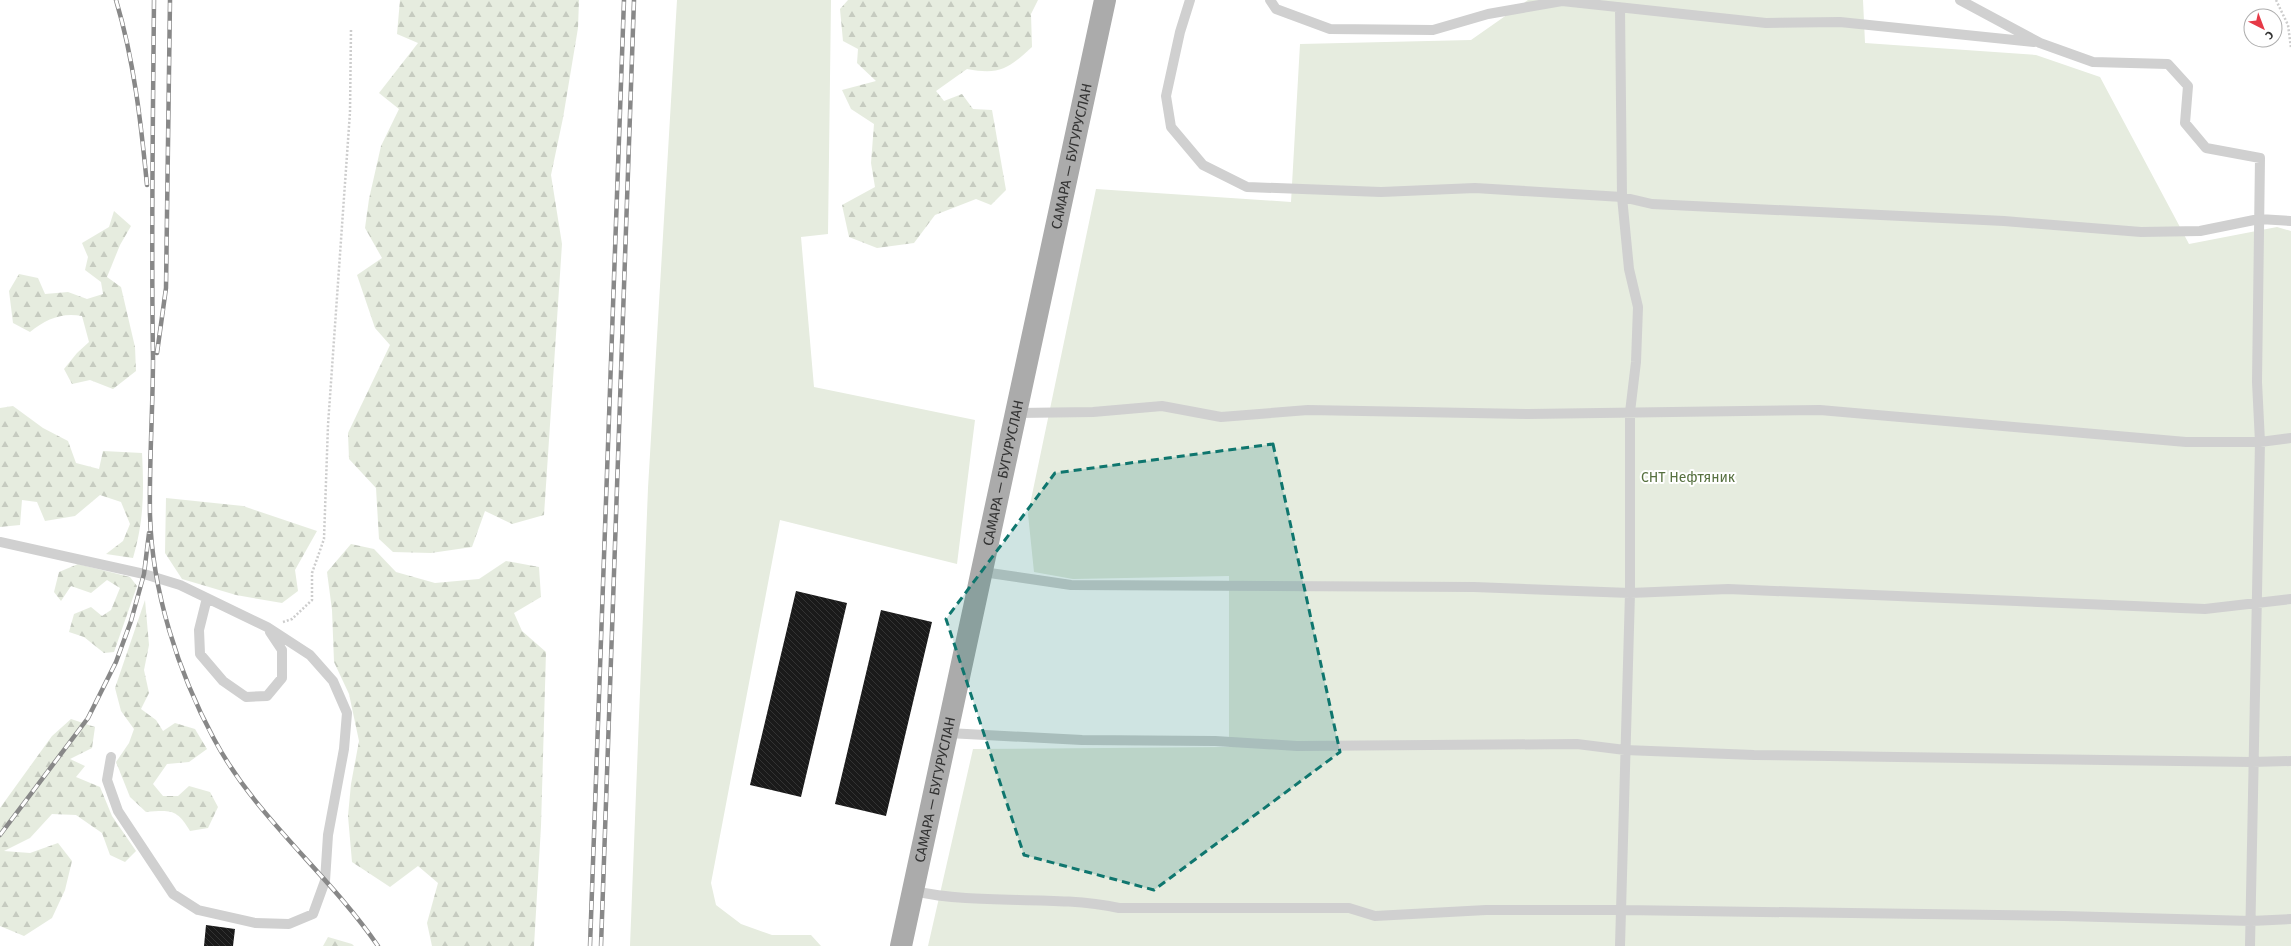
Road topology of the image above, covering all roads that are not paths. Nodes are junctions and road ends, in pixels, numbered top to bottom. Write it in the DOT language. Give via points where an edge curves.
graph roads {
  1 [pos="1105,0"];
  2 [pos="1190,0"];
  3 [pos="1270,0"];
  4 [pos="1960,0"];
  5 [pos="1620,8"];
  6 [pos="2040,43"];
  7 [pos="1622,197"];
  8 [pos="2259,219"];
  9 [pos="2291,221"];
  10 [pos="1630,412"];
  11 [pos="1017,413"];
  12 [pos="2291,438"];
  13 [pos="2260,442"];
  14 [pos="0,542"];
  15 [pos="983,572"];
  16 [pos="1630,593"];
  17 [pos="207,598"];
  18 [pos="2291,599"];
  19 [pos="2258,603"];
  20 [pos="267,627"];
  21 [pos="948,733"];
  22 [pos="1626,750"];
  23 [pos="111,757"];
  24 [pos="2291,761"];
  25 [pos="2252,762"];
  26 [pos="914,891"];
  27 [pos="1622,910"];
  28 [pos="2291,919"];
  29 [pos="2251,921"];
  30 [pos="901,946"];
  31 [pos="1620,946"];
  32 [pos="2250,946"];
  1 -- 11 [label="main road, САМАРА — БУГУРУСЛАН"];
  2 -- 7 [label="lane" via="1166,96 1171,127 1203,165 1247,186 1380,192 1474,188"];
  3 -- 5 [label="lane" via="1276,9 1330,29 1433,30 1488,14 1562,1"];
  4 -- 6 [label="lane"];
  5 -- 6 [label="lane" via="1766,23 1840,22"];
  5 -- 7 [label="lane"];
  6 -- 8 [label="lane" via="2093,62 2168,64 2188,86 2185,123 2206,148 2260,158"];
  7 -- 8 [label="lane" via="1652,204 2004,221 2141,232 2200,231"];
  7 -- 10 [label="lane" via="1629,269 1638,307 1636,362"];
  8 -- 9 [label="lane"];
  8 -- 13 [label="lane" via="2257,382"];
  10 -- 11 [label="lane" via="1528,414 1308,410 1221,417 1162,406 1093,412"];
  10 -- 13 [label="lane" via="1820,410 2178,441"];
  10 -- 16 [label="lane"];
  11 -- 15 [label="main road, САМАРА — БУГУРУСЛАН"];
  12 -- 13 [label="lane"];
  13 -- 19 [label="lane"];
  14 -- 17 [label="lane" via="151,576 180,585"];
  15 -- 16 [label="lane" via="1071,585 1474,587"];
  15 -- 21 [label="main road, САМАРА — БУГУРУСЛАН"];
  16 -- 19 [label="lane" via="1728,589 2204,609"];
  16 -- 22 [label="lane"];
  17 -- 20 [label="lane"];
  17 -- 20 [label="lane" via="199,630 200,654 223,681 246,697 268,696 282,678 282,650"];
  18 -- 19 [label="lane"];
  19 -- 25 [label="lane"];
  20 -- 23 [label="lane" via="310,656 333,681 347,713 344,750 328,836 325,881 313,914 289,924 255,923 198,910 173,894 118,811 107,780"];
  21 -- 22 [label="lane" via="1082,740 1215,741 1297,746 1577,744"];
  21 -- 26 [label="main road, САМАРА — БУГУРУСЛАН"];
  22 -- 25 [label="lane" via="1754,755"];
  22 -- 27 [label="lane"];
  24 -- 25 [label="lane"];
  25 -- 29 [label="lane"];
  26 -- 27 [label="lane" via="943,898 1087,902 1119,908 1350,908 1375,916 1486,910"];
  26 -- 30 [label="main road, САМАРА — БУГУРУСЛАН"];
  27 -- 29 [label="lane"];
  27 -- 31 [label="lane"];
  28 -- 29 [label="lane"];
  29 -- 32 [label="lane"];
}
